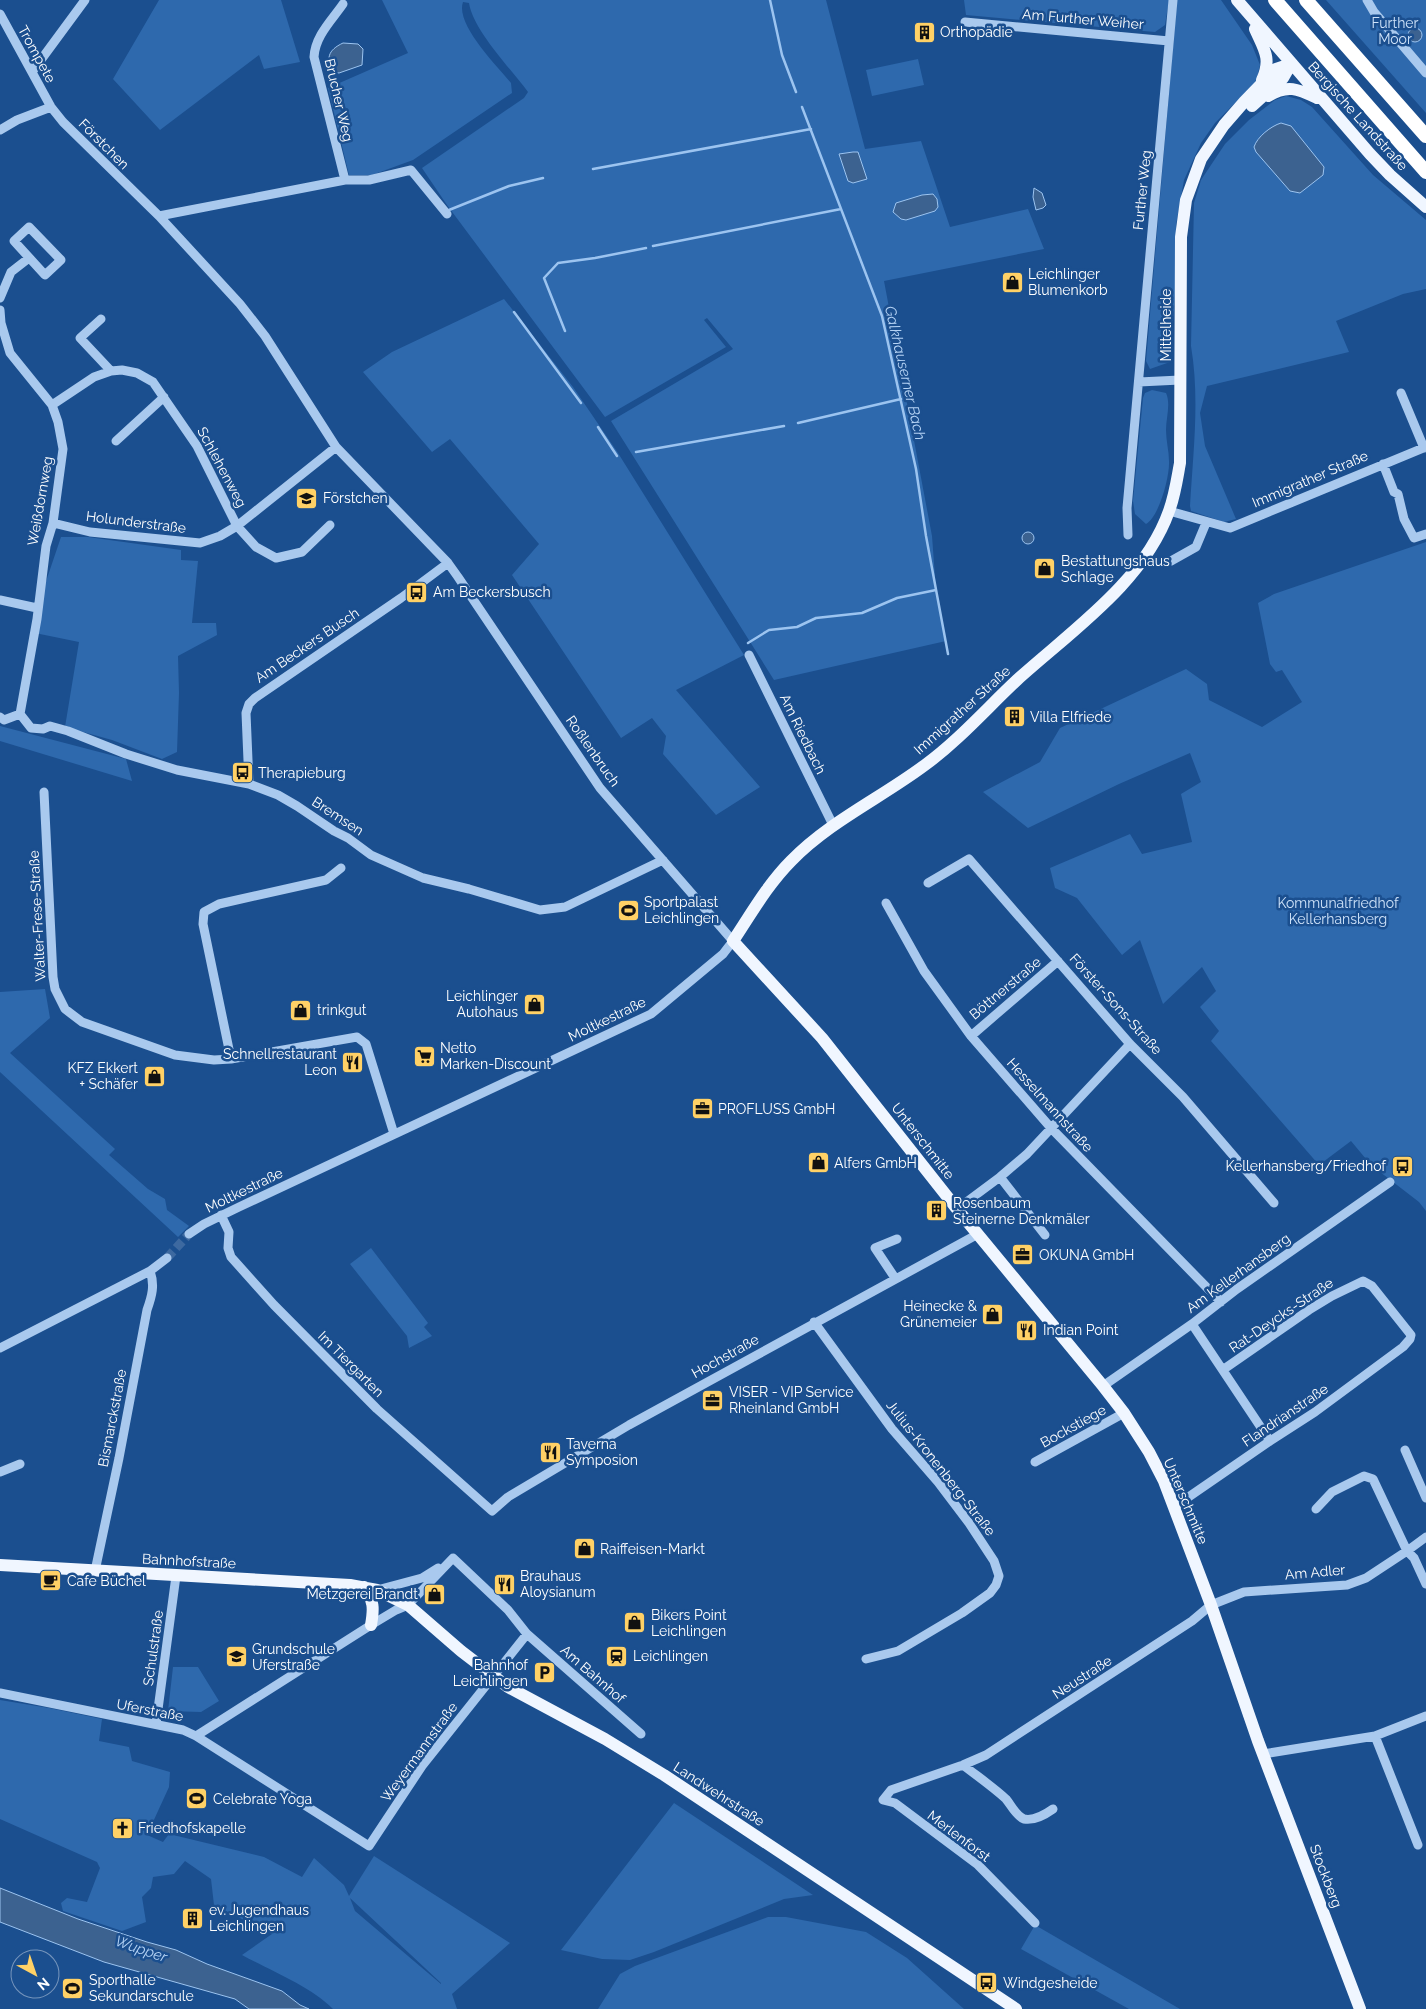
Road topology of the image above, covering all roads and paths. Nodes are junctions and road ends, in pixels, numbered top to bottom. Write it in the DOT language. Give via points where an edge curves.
graph roads {
  1 [pos="85,0"];
  2 [pos="1173,0"];
  3 [pos="1275,0"];
  4 [pos="1306,0"];
  5 [pos="1367,0"];
  6 [pos="343,4"];
  7 [pos="1240,4"];
  8 [pos="0,14"];
  9 [pos="965,22"];
  10 [pos="1169,40"];
  11 [pos="1291,64"];
  12 [pos="32,72"];
  13 [pos="1426,73"];
  14 [pos="1260,86"];
  15 [pos="1322,100"];
  16 [pos="51,107"];
  17 [pos="1247,109"];
  18 [pos="0,130"];
  19 [pos="1426,136"];
  20 [pos="1212,143"];
  21 [pos="1426,172"];
  22 [pos="345,180"];
  23 [pos="1426,207"];
  24 [pos="447,214"];
  25 [pos="159,216"];
  26 [pos="29,258"];
  27 [pos="0,298"];
  28 [pos="0,310"];
  29 [pos="101,320"];
  30 [pos="111,372"];
  31 [pos="1180,380"];
  32 [pos="1139,382"];
  33 [pos="1401,393"];
  34 [pos="164,397"];
  35 [pos="52,405"];
  36 [pos="116,441"];
  37 [pos="336,447"];
  38 [pos="1425,447"];
  39 [pos="1383,464"];
  40 [pos="1169,511"];
  41 [pos="53,523"];
  42 [pos="1206,523"];
  43 [pos="330,525"];
  44 [pos="237,526"];
  45 [pos="1426,534"];
  46 [pos="1128,535"];
  47 [pos="1171,561"];
  48 [pos="448,564"];
  49 [pos="0,600"];
  50 [pos="37,608"];
  51 [pos="748,655"];
  52 [pos="20,714"];
  53 [pos="0,717"];
  54 [pos="249,784"];
  55 [pos="44,792"];
  56 [pos="833,825"];
  57 [pos="663,860"];
  58 [pos="341,868"];
  59 [pos="928,883"];
  60 [pos="886,903"];
  61 [pos="733,941"];
  62 [pos="1058,961"];
  63 [pos="971,1036"];
  64 [pos="1130,1044"];
  65 [pos="231,1060"];
  66 [pos="1050,1128"];
  67 [pos="394,1134"];
  68 [pos="1000,1177"];
  69 [pos="1390,1182"];
  70 [pos="1274,1203"];
  71 [pos="957,1209"];
  72 [pos="221,1215"];
  73 [pos="189,1234"];
  74 [pos="978,1234"];
  75 [pos="1045,1236"];
  76 [pos="897,1239"];
  77 [pos="167,1258"];
  78 [pos="150,1271"];
  79 [pos="895,1278"];
  80 [pos="1221,1302"];
  81 [pos="814,1322"];
  82 [pos="1192,1324"];
  83 [pos="1407,1342"];
  84 [pos="0,1348"];
  85 [pos="1224,1369"];
  86 [pos="1103,1386"];
  87 [pos="1124,1413"];
  88 [pos="1270,1441"];
  89 [pos="1405,1450"];
  90 [pos="1035,1462"];
  91 [pos="20,1464"];
  92 [pos="0,1472"];
  93 [pos="1426,1498"];
  94 [pos="1174,1507"];
  95 [pos="1316,1509"];
  96 [pos="492,1511"];
  97 [pos="1426,1537"];
  98 [pos="1407,1551"];
  99 [pos="453,1558"];
  100 [pos="0,1565"];
  101 [pos="95,1571"];
  102 [pos="176,1576"];
  103 [pos="1426,1584"];
  104 [pos="370,1589"];
  105 [pos="408,1605"];
  106 [pos="1211,1605"];
  107 [pos="371,1625"];
  108 [pos="527,1634"];
  109 [pos="866,1659"];
  110 [pos="494,1676"];
  111 [pos="0,1693"];
  112 [pos="1426,1716"];
  113 [pos="156,1724"];
  114 [pos="641,1734"];
  115 [pos="196,1736"];
  116 [pos="1375,1736"];
  117 [pos="1263,1754"];
  118 [pos="963,1765"];
  119 [pos="883,1800"];
  120 [pos="1053,1809"];
  121 [pos="1418,1845"];
  122 [pos="1035,1922"];
  123 [pos="1016,2009"];
  124 [pos="1360,2009"];
  1 -- 12 [label="street"];
  2 -- 10 [label="street, Further Weg"];
  3 -- 21 [label="highway"];
  4 -- 19 [label="highway"];
  5 -- 13 [label="street"];
  6 -- 22 [label="street, Brucher Weg" via="319,37 314,57"];
  7 -- 11 [label="main road, Bergische Landstraße"];
  7 -- 14 [label="main road" via="1267,56"];
  8 -- 12 [label="street, Trompete"];
  9 -- 10 [label="street, Am Further Weiher"];
  10 -- 32 [label="street, Further Weg"];
  11 -- 14 [label="main road, Mittelheide" via="1276,69"];
  11 -- 15 [label="main road, Bergische Landstraße"];
  11 -- 17 [label="main road, Mittelheide" via="1283,78"];
  12 -- 16 [label="street, Trompete"];
  14 -- 20 [label="main road, Mittelheide"];
  15 -- 17 [label="main road" via="1295,88 1285,89"];
  15 -- 23 [label="main road, Bergische Landstraße" via="1390,175"];
  16 -- 18 [label="street"];
  16 -- 25 [label="street, Förstchen" via="79,140"];
  17 -- 20 [label="main road, Mittelheide"];
  20 -- 31 [label="main road, Mittelheide" via="1193,179 1182,220"];
  22 -- 24 [label="street" via="369,180 411,170"];
  22 -- 25 [label="street"];
  25 -- 37 [label="street, Förstchen" via="265,336"];
  26 -- 26 [label="street" via="46,275 61,260 29,227 14,241"];
  26 -- 27 [label="street" via="11,272"];
  28 -- 35 [label="street, Weißdornweg" via="10,353"];
  29 -- 30 [label="street" via="80,338"];
  30 -- 34 [label="street, Schlehenweg" via="137,373 153,382"];
  30 -- 35 [label="street, Schlehenweg" via="94,377"];
  31 -- 32 [label="street"];
  31 -- 40 [label="main road, Mittelheide" via="1180,463"];
  32 -- 46 [label="street, Further Weg" via="1127,508"];
  33 -- 38 [label="street, Immigrather Straße"];
  34 -- 36 [label="street"];
  34 -- 44 [label="street, Schlehenweg" via="197,446"];
  35 -- 41 [label="street, Weißdornweg" via="63,449"];
  37 -- 44 [label="street, Holunderstraße"];
  37 -- 48 [label="street, Förstchen"];
  38 -- 39 [label="street, Immigrather Straße"];
  39 -- 42 [label="street, Immigrather Straße" via="1230,528"];
  39 -- 45 [label="street" via="1394,492 1398,494 1408,530 1414,538"];
  40 -- 42 [label="street, Immigrather Straße"];
  40 -- 56 [label="main road, Immigrather Straße" via="1144,558 1112,596 937,756"];
  41 -- 44 [label="street, Holunderstraße" via="90,532 200,543"];
  41 -- 50 [label="street, Weißdornweg" via="46,546"];
  42 -- 47 [label="street" via="1196,547"];
  43 -- 44 [label="street, Schlehenweg" via="302,552 276,558 256,548"];
  48 -- 54 [label="street, Am Beckers Busch" via="249,704 246,713"];
  48 -- 57 [label="street, Roßlenbruch" via="587,770"];
  49 -- 50 [label="street"];
  50 -- 52 [label="street, Weißdornweg"];
  51 -- 56 [label="street, Am Riedbach"];
  52 -- 53 [label="street" via="4,720"];
  52 -- 54 [label="street, Bremsen" via="31,728 50,726 177,770"];
  54 -- 57 [label="street, Bremsen" via="285,799 371,855 398,867 424,878 540,910 557,909 583,900"];
  55 -- 65 [label="street, Walter-Frese-Straße" via="53,977 65,1009 82,1022 168,1054"];
  56 -- 61 [label="main road, Immigrather Straße" via="790,862"];
  57 -- 61 [label="street, Roßlenbruch"];
  58 -- 65 [label="street" via="326,880 219,904 204,912 203,924"];
  59 -- 62 [label="street, Förster-Sons-Straße" via="969,859"];
  60 -- 63 [label="street, Hesselmannstraße" via="924,970"];
  61 -- 67 [label="street, Moltkestraße" via="651,1014"];
  61 -- 71 [label="main road, Unterschmitte" via="822,1038"];
  62 -- 63 [label="street, Böttnerstraße"];
  62 -- 64 [label="street, Förster-Sons-Straße"];
  63 -- 66 [label="street, Hesselmannstraße"];
  64 -- 66 [label="street"];
  64 -- 70 [label="street, Förster-Sons-Straße" via="1183,1097"];
  65 -- 67 [label="street, Walter-Frese-Straße" via="354,1036 361,1039 366,1044"];
  66 -- 68 [label="street"];
  66 -- 80 [label="street, Hesselmannstraße"];
  67 -- 72 [label="street, Moltkestraße"];
  68 -- 71 [label="street"];
  68 -- 75 [label="street"];
  69 -- 80 [label="street, Am Kellerhansberg"];
  71 -- 74 [label="main road, Unterschmitte"];
  72 -- 73 [label="street, Moltkestraße"];
  72 -- 96 [label="street, Im Tiergarten" via="229,1232 231,1257 274,1305 377,1409"];
  74 -- 79 [label="street, Hochstraße"];
  74 -- 86 [label="main road, Unterschmitte"];
  76 -- 79 [label="street" via="875,1248"];
  77 -- 78 [label="street"];
  78 -- 84 [label="street"];
  78 -- 101 [label="street, Bismarckstraße" via="154,1281 152,1294"];
  79 -- 81 [label="street, Hochstraße"];
  80 -- 82 [label="street, Am Kellerhansberg"];
  81 -- 96 [label="street, Hochstraße" via="572,1457 508,1497"];
  81 -- 109 [label="street, Julius-Kronenberg-Straße" via="892,1429 969,1523 994,1561 999,1576 990,1593 962,1613 898,1651"];
  82 -- 85 [label="street"];
  82 -- 86 [label="street, Am Kellerhansberg"];
  83 -- 85 [label="street, Rat-Deycks-Straße" via="1411,1335 1409,1331 1372,1286 1363,1282 1317,1305"];
  83 -- 88 [label="street, Flandrianstraße" via="1345,1391"];
  85 -- 88 [label="street"];
  86 -- 87 [label="main road"];
  87 -- 90 [label="street, Bockstiege"];
  87 -- 94 [label="main road, Unterschmitte" via="1149,1452"];
  88 -- 94 [label="street, Flandrianstraße"];
  89 -- 93 [label="street"];
  91 -- 92 [label="street"];
  94 -- 106 [label="main road, Unterschmitte"];
  95 -- 98 [label="street" via="1332,1492 1364,1476 1373,1479"];
  97 -- 98 [label="street, Am Adler"];
  98 -- 103 [label="street" via="1414,1558"];
  98 -- 106 [label="street, Am Adler" via="1357,1582 1244,1592"];
  99 -- 104 [label="street, Bahnhofstraße" via="422,1578"];
  99 -- 105 [label="street"];
  99 -- 108 [label="street, Am Bahnhof" via="508,1610"];
  100 -- 101 [label="main road, Bahnhofstraße"];
  101 -- 102 [label="main road, Bahnhofstraße"];
  102 -- 104 [label="main road, Bahnhofstraße" via="350,1585"];
  102 -- 113 [label="street, Schulstraße"];
  104 -- 105 [label="main road, Bahnhofstraße"];
  104 -- 107 [label="main road"];
  105 -- 107 [label="street, Uferstraße"];
  105 -- 110 [label="main road, Landwehrstraße"];
  106 -- 117 [label="main road, Stockberg"];
  106 -- 118 [label="street, Neustraße" via="1192,1621 986,1755"];
  107 -- 115 [label="street, Uferstraße"];
  108 -- 110 [label="street"];
  108 -- 114 [label="street, Am Bahnhof"];
  110 -- 115 [label="street, Weyermannstraße" via="422,1766 369,1846"];
  110 -- 123 [label="main road, Landwehrstraße" via="664,1775"];
  111 -- 113 [label="street, Uferstraße"];
  112 -- 116 [label="street"];
  113 -- 115 [label="street, Uferstraße"];
  116 -- 117 [label="street"];
  116 -- 121 [label="street"];
  117 -- 124 [label="main road, Stockberg"];
  118 -- 119 [label="street, Neustraße" via="891,1790"];
  118 -- 120 [label="street" via="1024,1818 1040,1816"];
  119 -- 122 [label="street, Merlenforst" via="894,1804 978,1865"];
}
